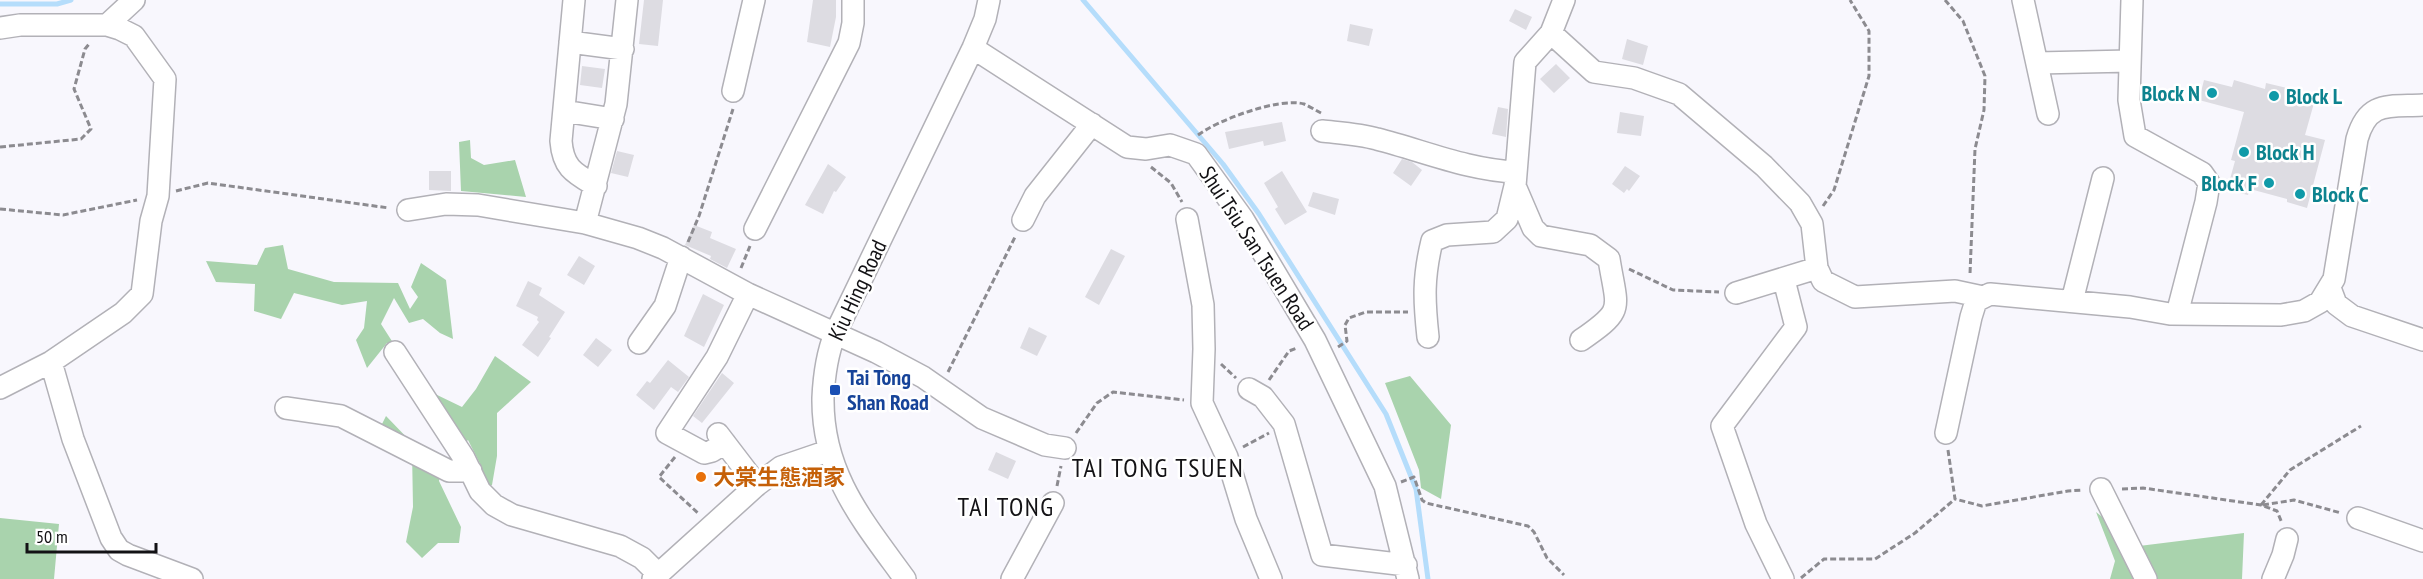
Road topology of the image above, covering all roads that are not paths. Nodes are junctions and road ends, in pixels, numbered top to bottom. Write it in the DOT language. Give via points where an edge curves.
graph roads {
  1 [pos="134,0"];
  2 [pos="574,0"];
  3 [pos="627,0"];
  4 [pos="754,0"];
  5 [pos="853,0"];
  6 [pos="989,0"];
  7 [pos="1564,0"];
  8 [pos="2023,0"];
  9 [pos="2132,0"];
  10 [pos="107,25"];
  11 [pos="0,28"];
  12 [pos="1551,33"];
  13 [pos="570,42"];
  14 [pos="973,48"];
  15 [pos="623,49"];
  16 [pos="2130,62"];
  17 [pos="2037,63"];
  18 [pos="733,91"];
  19 [pos="2423,105"];
  20 [pos="564,111"];
  21 [pos="2048,114"];
  22 [pos="613,119"];
  23 [pos="1092,124"];
  24 [pos="1327,132"];
  25 [pos="2103,178"];
  26 [pos="1515,179"];
  27 [pos="596,186"];
  28 [pos="408,210"];
  29 [pos="1187,219"];
  30 [pos="1023,220"];
  31 [pos="585,223"];
  32 [pos="755,229"];
  33 [pos="681,257"];
  34 [pos="1817,268"];
  35 [pos="1784,280"];
  36 [pos="2330,288"];
  37 [pos="741,290"];
  38 [pos="1736,293"];
  39 [pos="1976,295"];
  40 [pos="2072,301"];
  41 [pos="2177,314"];
  42 [pos="835,334"];
  43 [pos="1428,337"];
  44 [pos="1581,340"];
  45 [pos="2423,340"];
  46 [pos="639,343"];
  47 [pos="395,352"];
  48 [pos="51,362"];
  49 [pos="0,388"];
  50 [pos="1256,393"];
  51 [pos="286,408"];
  52 [pos="1946,433"];
  53 [pos="1065,448"];
  54 [pos="828,451"];
  55 [pos="471,471"];
  56 [pos="757,485"];
  57 [pos="2101,489"];
  58 [pos="1053,502"];
  59 [pos="2358,518"];
  60 [pos="2286,539"];
  61 [pos="2423,541"];
  62 [pos="1407,572"];
  63 [pos="655,577"];
  64 [pos="192,579"];
  65 [pos="905,579"];
  66 [pos="1012,579"];
  67 [pos="1271,579"];
  68 [pos="1783,579"];
  69 [pos="2146,579"];
  70 [pos="2273,579"];
  1 -- 10 [label="street"];
  2 -- 13 [label="street"];
  3 -- 15 [label="street"];
  4 -- 18 [label="street"];
  5 -- 32 [label="street" via="849,43"];
  6 -- 14 [label="street, Kiu Hing Road"];
  7 -- 12 [label="street"];
  8 -- 17 [label="street"];
  9 -- 16 [label="street"];
  10 -- 11 [label="street"];
  10 -- 48 [label="street" via="134,36 165,79 158,196 142,294 123,313"];
  12 -- 26 [label="street" via="1526,62"];
  12 -- 34 [label="street" via="1594,72 1634,78 1679,94 1764,166 1800,202 1812,224"];
  13 -- 15 [label="street"];
  13 -- 20 [label="street"];
  14 -- 23 [label="street"];
  14 -- 42 [label="street, Kiu Hing Road"];
  15 -- 22 [label="street"];
  16 -- 17 [label="street"];
  16 -- 41 [label="street" via="2129,100 2134,136 2202,173 2209,183"];
  17 -- 21 [label="street"];
  19 -- 36 [label="street" via="2381,108 2369,113 2362,123"];
  20 -- 22 [label="street"];
  20 -- 27 [label="street" via="562,156 570,169"];
  22 -- 27 [label="street"];
  23 -- 30 [label="street" via="1035,196"];
  23 -- 62 [label="street, Shui Tsiu San Tsuen Road" via="1127,147 1170,145 1196,154 1243,219 1315,340 1385,486"];
  24 -- 26 [label="street" via="1376,138"];
  25 -- 40 [label="street"];
  26 -- 43 [label="street" via="1507,219 1493,232 1447,235 1432,241 1425,269"];
  26 -- 44 [label="street" via="1533,228 1541,236 1590,244 1609,259 1616,305 1608,322"];
  27 -- 31 [label="street"];
  28 -- 31 [label="street" via="463,204"];
  29 -- 67 [label="street" via="1203,305 1202,403 1227,457 1246,519"];
  31 -- 33 [label="street" via="638,238"];
  33 -- 37 [label="street"];
  33 -- 46 [label="street" via="665,306"];
  34 -- 35 [label="street"];
  34 -- 39 [label="street" via="1823,281 1855,297 1955,291"];
  35 -- 38 [label="street"];
  35 -- 68 [label="street" via="1796,327 1722,426 1756,524"];
  36 -- 41 [label="street" via="2320,302 2304,311 2281,315"];
  36 -- 45 [label="street" via="2336,304 2352,316"];
  37 -- 42 [label="street"];
  37 -- 56 [label="street" via="717,357 676,438 704,453 712,451 722,438"];
  39 -- 40 [label="street"];
  39 -- 52 [label="street"];
  40 -- 41 [label="street"];
  42 -- 53 [label="street" via="923,377 982,418 1045,445"];
  42 -- 54 [label="street, Kiu Hing Road" via="826,363 824,388"];
  47 -- 55 [label="street"];
  48 -- 49 [label="street"];
  48 -- 64 [label="street" via="73,440 111,538 128,555"];
  50 -- 62 [label="street" via="1284,424 1322,555"];
  51 -- 55 [label="street" via="341,416 449,471"];
  54 -- 56 [label="street" via="781,466"];
  54 -- 65 [label="street, Kiu Hing Road" via="854,506"];
  55 -- 63 [label="street" via="480,491 494,506 512,515 620,546 642,558"];
  56 -- 63 [label="street"];
  57 -- 69 [label="street"];
  58 -- 66 [label="street"];
  59 -- 61 [label="street"];
  60 -- 70 [label="street"];
}
